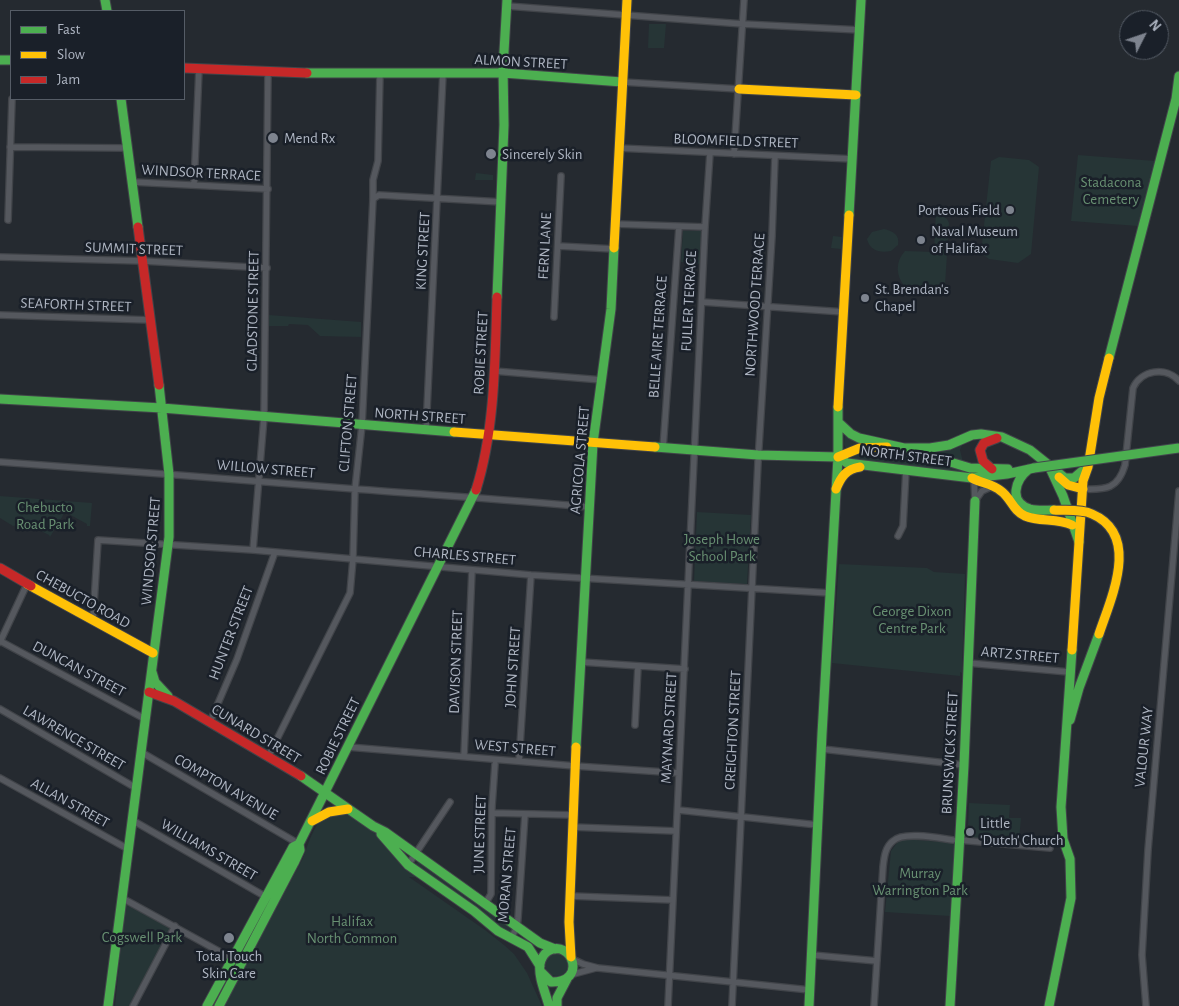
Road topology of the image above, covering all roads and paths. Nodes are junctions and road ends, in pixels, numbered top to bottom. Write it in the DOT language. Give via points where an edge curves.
graph roads {
  1 [pos="627,0"];
  2 [pos="744,0"];
  3 [pos="861,0"];
  4 [pos="507,3"];
  5 [pos="626,16"];
  6 [pos="743,24"];
  7 [pos="860,30"];
  8 [pos="185,68"];
  9 [pos="199,69"];
  10 [pos="268,72"];
  11 [pos="380,73"];
  12 [pos="443,73"];
  13 [pos="503,73"];
  14 [pos="1179,76"];
  15 [pos="622,82"];
  16 [pos="739,88"];
  17 [pos="856,95"];
  18 [pos="12,100"];
  19 [pos="121,100"];
  20 [pos="10,146"];
  21 [pos="128,148"];
  22 [pos="618,148"];
  23 [pos="710,153"];
  24 [pos="734,154"];
  25 [pos="775,156"];
  26 [pos="853,159"];
  27 [pos="561,176"];
  28 [pos="133,182"];
  29 [pos="194,185"];
  30 [pos="268,189"];
  31 [pos="374,199"];
  32 [pos="438,199"];
  33 [pos="502,202"];
  34 [pos="8,220"];
  35 [pos="615,224"];
  36 [pos="679,227"];
  37 [pos="705,228"];
  38 [pos="558,246"];
  39 [pos="614,249"];
  40 [pos="0,257"];
  41 [pos="142,261"];
  42 [pos="267,268"];
  43 [pos="702,302"];
  44 [pos="767,306"];
  45 [pos="844,312"];
  46 [pos="0,315"];
  47 [pos="554,317"];
  48 [pos="150,320"];
  49 [pos="494,372"];
  50 [pos="602,380"];
  51 [pos="1179,382"];
  52 [pos="0,399"];
  53 [pos="162,408"];
  54 [pos="264,416"];
  55 [pos="838,422"];
  56 [pos="362,425"];
  57 [pos="426,430"];
  58 [pos="488,434"];
  59 [pos="1002,437"];
  60 [pos="593,443"];
  61 [pos="663,448"];
  62 [pos="904,448"];
  63 [pos="1179,448"];
  64 [pos="694,450"];
  65 [pos="758,455"];
  66 [pos="838,457"];
  67 [pos="0,462"];
  68 [pos="1047,464"];
  69 [pos="870,466"];
  70 [pos="1088,467"];
  71 [pos="1032,468"];
  72 [pos="993,469"];
  73 [pos="906,470"];
  74 [pos="1016,471"];
  75 [pos="170,474"];
  76 [pos="973,478"];
  77 [pos="259,481"];
  78 [pos="993,486"];
  79 [pos="355,489"];
  80 [pos="836,489"];
  81 [pos="1083,489"];
  82 [pos="1179,491"];
  83 [pos="474,497"];
  84 [pos="975,502"];
  85 [pos="589,507"];
  86 [pos="1072,525"];
  87 [pos="898,536"];
  88 [pos="168,544"];
  89 [pos="1080,545"];
  90 [pos="253,550"];
  91 [pos="275,552"];
  92 [pos="353,559"];
  93 [pos="438,566"];
  94 [pos="0,568"];
  95 [pos="472,570"];
  96 [pos="532,575"];
  97 [pos="584,579"];
  98 [pos="27,584"];
  99 [pos="689,585"];
  100 [pos="752,589"];
  101 [pos="830,593"];
  102 [pos="93,620"];
  103 [pos="0,641"];
  104 [pos="153,653"];
  105 [pos="581,662"];
  106 [pos="968,663"];
  107 [pos="638,666"];
  108 [pos="152,669"];
  109 [pos="684,669"];
  110 [pos="1069,672"];
  111 [pos="149,692"];
  112 [pos="174,701"];
  113 [pos="0,709"];
  114 [pos="145,719"];
  115 [pos="210,722"];
  116 [pos="635,725"];
  117 [pos="1065,732"];
  118 [pos="348,747"];
  119 [pos="822,749"];
  120 [pos="141,752"];
  121 [pos="464,756"];
  122 [pos="268,757"];
  123 [pos="520,761"];
  124 [pos="495,764"];
  125 [pos="964,765"];
  126 [pos="575,766"];
  127 [pos="679,773"];
  128 [pos="0,778"];
  129 [pos="136,788"];
  130 [pos="326,792"];
  131 [pos="450,802"];
  132 [pos="349,809"];
  133 [pos="678,810"];
  134 [pos="493,813"];
  135 [pos="525,814"];
  136 [pos="572,815"];
  137 [pos="741,817"];
  138 [pos="132,820"];
  139 [pos="311,821"];
  140 [pos="818,825"];
  141 [pos="373,826"];
  142 [pos="572,827"];
  143 [pos="676,831"];
  144 [pos="956,840"];
  145 [pos="299,844"];
  146 [pos="1050,848"];
  147 [pos="128,849"];
  148 [pos="416,854"];
  149 [pos="408,865"];
  150 [pos="570,896"];
  151 [pos="122,898"];
  152 [pos="270,899"];
  153 [pos="672,900"];
  154 [pos="485,904"];
  155 [pos="569,922"];
  156 [pos="175,926"];
  157 [pos="517,927"];
  158 [pos="511,938"];
  159 [pos="556,949"];
  160 [pos="812,955"];
  161 [pos="572,958"];
  162 [pos="234,959"];
  163 [pos="877,961"];
  164 [pos="598,968"];
  165 [pos="541,970"];
  166 [pos="669,976"];
  167 [pos="569,977"];
  168 [pos="733,982"];
  169 [pos="810,990"];
  170 [pos="1050,1003"];
  171 [pos="108,1006"];
  172 [pos="133,1006"];
  173 [pos="207,1006"];
  174 [pos="219,1006"];
  175 [pos="549,1006"];
  176 [pos="557,1006"];
  177 [pos="668,1006"];
  178 [pos="732,1006"];
  179 [pos="809,1006"];
  180 [pos="874,1006"];
  181 [pos="950,1006"];
  182 [pos="1146,1006"];
  1 -- 5 [label="main road, AGRICOLA STREET"];
  2 -- 6 [label="street"];
  3 -- 7 [label="main road"];
  4 -- 5 [label="street"];
  4 -- 13 [label="main road, ROBIE STREET"];
  5 -- 6 [label="street"];
  5 -- 15 [label="main road, AGRICOLA STREET"];
  6 -- 7 [label="street"];
  6 -- 16 [label="street"];
  7 -- 17 [label="main road"];
  8 -- 9 [label="main road, ALMON STREET"];
  9 -- 10 [label="main road, ALMON STREET"];
  9 -- 29 [label="street"];
  10 -- 11 [label="main road, ALMON STREET"];
  10 -- 30 [label="street, GLADSTONE STREET"];
  11 -- 12 [label="main road, ALMON STREET"];
  11 -- 31 [label="street, CLIFTON STREET"];
  12 -- 13 [label="main road, ALMON STREET"];
  12 -- 32 [label="street, KING STREET"];
  13 -- 15 [label="main road, ALMON STREET"];
  13 -- 33 [label="main road, ROBIE STREET"];
  14 -- 70 [label="main road" via="1098,398"];
  15 -- 16 [label="street, ALMON STREET"];
  15 -- 22 [label="main road, AGRICOLA STREET"];
  16 -- 17 [label="main road, ALMON STREET"];
  16 -- 24 [label="street"];
  17 -- 26 [label="main road"];
  18 -- 20 [label="street"];
  19 -- 21 [label="main road, WINDSOR STREET"];
  20 -- 21 [label="street"];
  20 -- 34 [label="street"];
  21 -- 28 [label="main road, WINDSOR STREET"];
  22 -- 23 [label="street, BLOOMFIELD STREET"];
  22 -- 35 [label="main road, AGRICOLA STREET"];
  23 -- 24 [label="street, BLOOMFIELD STREET"];
  23 -- 37 [label="street, FULLER TERRACE"];
  24 -- 25 [label="street, BLOOMFIELD STREET"];
  25 -- 26 [label="street, BLOOMFIELD STREET"];
  25 -- 44 [label="street, NORTHWOOD TERRACE"];
  26 -- 45 [label="main road"];
  27 -- 38 [label="street, FERN LANE"];
  28 -- 29 [label="street, WINDSOR TERRACE"];
  28 -- 41 [label="main road, WINDSOR STREET"];
  29 -- 30 [label="street, WINDSOR TERRACE"];
  30 -- 42 [label="street, GLADSTONE STREET"];
  31 -- 32 [label="street" via="378,195"];
  31 -- 56 [label="street, CLIFTON STREET"];
  32 -- 33 [label="street"];
  32 -- 57 [label="street, KING STREET"];
  33 -- 49 [label="main road, ROBIE STREET"];
  35 -- 36 [label="street"];
  35 -- 39 [label="main road, AGRICOLA STREET"];
  36 -- 37 [label="street"];
  36 -- 61 [label="street, BELLE AIRE TERRACE"];
  37 -- 43 [label="street, FULLER TERRACE"];
  38 -- 39 [label="street"];
  38 -- 47 [label="street, FERN LANE"];
  39 -- 50 [label="main road, AGRICOLA STREET"];
  40 -- 41 [label="street, SUMMIT STREET"];
  41 -- 42 [label="street, SUMMIT STREET"];
  41 -- 48 [label="main road, WINDSOR STREET"];
  42 -- 54 [label="street, GLADSTONE STREET"];
  43 -- 44 [label="street"];
  43 -- 64 [label="street, FULLER TERRACE"];
  44 -- 45 [label="street"];
  44 -- 65 [label="street, NORTHWOOD TERRACE"];
  45 -- 55 [label="main road"];
  46 -- 48 [label="street, SEAFORTH STREET"];
  48 -- 53 [label="main road, WINDSOR STREET"];
  49 -- 50 [label="street"];
  49 -- 58 [label="main road, ROBIE STREET"];
  50 -- 60 [label="main road, AGRICOLA STREET"];
  51 -- 81 [label="street" via="1170,374 1156,372 1135,382 1123,473 1114,485 1099,490"];
  52 -- 53 [label="main road, NORTH STREET"];
  53 -- 54 [label="main road, NORTH STREET"];
  53 -- 75 [label="main road, WINDSOR STREET"];
  54 -- 56 [label="main road, NORTH STREET"];
  54 -- 77 [label="street, GLADSTONE STREET"];
  55 -- 62 [label="main road" via="859,438"];
  55 -- 66 [label="main road"];
  56 -- 57 [label="main road, NORTH STREET"];
  56 -- 79 [label="street, CLIFTON STREET"];
  57 -- 58 [label="main road, NORTH STREET"];
  58 -- 60 [label="main road, NORTH STREET"];
  58 -- 83 [label="main road, ROBIE STREET"];
  59 -- 62 [label="main road" via="972,435 944,446"];
  59 -- 68 [label="main road" via="1030,450"];
  59 -- 72 [label="main road" via="988,441 980,450 982,461"];
  60 -- 61 [label="main road, NORTH STREET"];
  60 -- 85 [label="main road, AGRICOLA STREET"];
  61 -- 64 [label="main road, NORTH STREET"];
  62 -- 66 [label="main road, NORTH STREET" via="860,448"];
  62 -- 72 [label="main road, NORTH STREET" via="970,468"];
  63 -- 71 [label="main road, bridge"];
  64 -- 65 [label="main road, NORTH STREET"];
  64 -- 99 [label="street, MAYNARD STREET"];
  65 -- 66 [label="main road, NORTH STREET"];
  65 -- 100 [label="street, CREIGHTON STREET"];
  66 -- 69 [label="main road, NORTH STREET" via="847,463"];
  66 -- 80 [label="main road"];
  67 -- 75 [label="street, WILLOW STREET"];
  68 -- 70 [label="main road" via="1064,478 1074,478"];
  68 -- 81 [label="main road" via="1068,485"];
  68 -- 86 [label="main road" via="1063,496"];
  69 -- 73 [label="main road, NORTH STREET"];
  69 -- 80 [label="main road" via="842,474"];
  70 -- 81 [label="main road"];
  71 -- 74 [label="main road"];
  71 -- 117 [label="main road, bridge" via="1018,478 1015,488 1015,495 1023,506 1090,514 1111,528 1120,546 1121,557 1113,592"];
  72 -- 74 [label="main road, NORTH STREET"];
  73 -- 76 [label="main road, NORTH STREET"];
  73 -- 87 [label="street" via="903,526"];
  74 -- 76 [label="main road"];
  75 -- 77 [label="street, WILLOW STREET"];
  75 -- 88 [label="main road, WINDSOR STREET"];
  76 -- 78 [label="main road"];
  76 -- 84 [label="street, BRUNSWICK STREET"];
  77 -- 79 [label="street, WILLOW STREET"];
  77 -- 90 [label="street, GLADSTONE STREET"];
  78 -- 84 [label="street" via="982,491"];
  78 -- 86 [label="main road" via="1003,491 1014,509 1022,515 1060,520"];
  79 -- 83 [label="street, WILLOW STREET"];
  79 -- 92 [label="street, CLIFTON STREET"];
  80 -- 101 [label="main road"];
  81 -- 89 [label="main road"];
  82 -- 182 [label="street, VALOUR WAY" via="1148,850 1142,955"];
  83 -- 85 [label="street, WILLOW STREET"];
  83 -- 93 [label="main road, ROBIE STREET"];
  84 -- 106 [label="main road, BRUNSWICK STREET"];
  85 -- 97 [label="main road, AGRICOLA STREET"];
  86 -- 89 [label="main road"];
  88 -- 90 [label="street, CHARLES STREET"];
  88 -- 102 [label="street, CHARLES STREET" via="98,540"];
  88 -- 104 [label="main road, WINDSOR STREET"];
  89 -- 110 [label="main road"];
  90 -- 91 [label="street, CHARLES STREET"];
  91 -- 92 [label="street, CHARLES STREET"];
  91 -- 115 [label="street, HUNTER STREET"];
  92 -- 93 [label="street, CHARLES STREET"];
  92 -- 122 [label="street, CLIFTON STREET" via="350,593"];
  93 -- 95 [label="street, CHARLES STREET"];
  93 -- 118 [label="main road, ROBIE STREET"];
  94 -- 98 [label="main road, CHEBUCTO ROAD"];
  95 -- 96 [label="street, CHARLES STREET"];
  95 -- 121 [label="street, DAVISON STREET"];
  96 -- 97 [label="street, CHARLES STREET"];
  96 -- 123 [label="street, JOHN STREET"];
  97 -- 99 [label="street, CHARLES STREET"];
  97 -- 105 [label="main road, AGRICOLA STREET"];
  98 -- 102 [label="main road, CHEBUCTO ROAD"];
  98 -- 103 [label="street"];
  99 -- 100 [label="street, CHARLES STREET"];
  99 -- 109 [label="street, MAYNARD STREET"];
  100 -- 101 [label="street, CHARLES STREET"];
  100 -- 137 [label="street, CREIGHTON STREET"];
  101 -- 119 [label="main road"];
  102 -- 104 [label="main road, CHEBUCTO ROAD"];
  103 -- 114 [label="street, DUNCAN STREET"];
  104 -- 108 [label="main road, WINDSOR STREET"];
  105 -- 107 [label="street"];
  105 -- 126 [label="main road, AGRICOLA STREET"];
  106 -- 110 [label="street, ARTZ STREET"];
  106 -- 125 [label="main road, BRUNSWICK STREET"];
  107 -- 109 [label="street"];
  107 -- 116 [label="street"];
  108 -- 111 [label="main road, WINDSOR STREET"];
  108 -- 112 [label="main road, CUNARD STREET" via="156,682"];
  109 -- 127 [label="street, MAYNARD STREET"];
  110 -- 117 [label="main road"];
  111 -- 112 [label="main road, CUNARD STREET"];
  111 -- 114 [label="main road, WINDSOR STREET"];
  112 -- 115 [label="main road, CUNARD STREET"];
  113 -- 129 [label="street, LAWRENCE STREET"];
  114 -- 120 [label="main road, WINDSOR STREET"];
  115 -- 122 [label="main road, CUNARD STREET"];
  117 -- 170 [label="main road" via="1061,822 1070,859 1071,898"];
  118 -- 121 [label="street, WEST STREET"];
  118 -- 130 [label="main road, ROBIE STREET"];
  119 -- 125 [label="street"];
  119 -- 140 [label="main road"];
  120 -- 129 [label="main road, WINDSOR STREET"];
  120 -- 145 [label="street, COMPTON AVENUE"];
  121 -- 123 [label="street, WEST STREET"];
  122 -- 130 [label="main road, CUNARD STREET"];
  123 -- 126 [label="street, WEST STREET"];
  124 -- 134 [label="street, JUNE STREET"];
  125 -- 144 [label="main road, BRUNSWICK STREET"];
  126 -- 127 [label="street, WEST STREET"];
  126 -- 136 [label="main road, AGRICOLA STREET"];
  127 -- 133 [label="street, MAYNARD STREET"];
  128 -- 147 [label="street, ALLAN STREET"];
  129 -- 138 [label="main road, WINDSOR STREET"];
  130 -- 132 [label="main road, CUNARD STREET"];
  130 -- 139 [label="main road, ROBIE STREET"];
  131 -- 148 [label="street"];
  132 -- 139 [label="main road" via="326,812"];
  132 -- 141 [label="main road, CUNARD STREET"];
  133 -- 137 [label="street"];
  133 -- 143 [label="street, MAYNARD STREET"];
  134 -- 135 [label="street"];
  134 -- 154 [label="street, JUNE STREET" via="490,894"];
  135 -- 136 [label="street"];
  135 -- 157 [label="street, MORAN STREET"];
  136 -- 142 [label="main road, AGRICOLA STREET"];
  137 -- 140 [label="street"];
  137 -- 168 [label="street, CREIGHTON STREET"];
  138 -- 147 [label="main road, WINDSOR STREET"];
  138 -- 152 [label="street, WILLIAMS STREET"];
  139 -- 145 [label="main road, ROBIE STREET"];
  140 -- 160 [label="main road"];
  141 -- 148 [label="main road, CUNARD STREET"];
  141 -- 149 [label="main road, CUNARD STREET"];
  142 -- 143 [label="street"];
  142 -- 150 [label="main road, AGRICOLA STREET"];
  143 -- 153 [label="street, MAYNARD STREET"];
  144 -- 146 [label="street"];
  144 -- 163 [label="street" via="914,836 893,840 884,855"];
  144 -- 181 [label="main road, BRUNSWICK STREET"];
  145 -- 152 [label="main road, ROBIE STREET" via="293,847"];
  147 -- 151 [label="main road, WINDSOR STREET"];
  148 -- 149 [label="street"];
  148 -- 154 [label="main road, CUNARD STREET"];
  149 -- 158 [label="main road, CUNARD STREET"];
  150 -- 153 [label="street"];
  150 -- 155 [label="main road, AGRICOLA STREET"];
  151 -- 156 [label="street"];
  151 -- 171 [label="main road, WINDSOR STREET"];
  152 -- 162 [label="main road, ROBIE STREET"];
  152 -- 174 [label="main road, ROBIE STREET"];
  153 -- 166 [label="street, MAYNARD STREET"];
  154 -- 157 [label="main road, CUNARD STREET"];
  155 -- 159 [label="main road, AGRICOLA STREET" via="565,937"];
  155 -- 161 [label="main road, AGRICOLA STREET"];
  156 -- 162 [label="street"];
  156 -- 172 [label="street"];
  157 -- 158 [label="street, MORAN STREET"];
  157 -- 159 [label="main road, CUNARD STREET" via="540,943"];
  158 -- 165 [label="main road, CUNARD STREET" via="528,948"];
  159 -- 161 [label="main road" via="567,952"];
  159 -- 165 [label="main road" via="544,954"];
  160 -- 163 [label="street"];
  160 -- 169 [label="main road"];
  161 -- 164 [label="street"];
  161 -- 167 [label="main road" via="574,964"];
  162 -- 173 [label="main road, ROBIE STREET"];
  163 -- 180 [label="street"];
  164 -- 166 [label="street"];
  164 -- 167 [label="street"];
  165 -- 167 [label="main road" via="547,980 555,982"];
  165 -- 175 [label="main road"];
  166 -- 168 [label="street"];
  166 -- 177 [label="street, MAYNARD STREET"];
  167 -- 176 [label="main road" via="557,998"];
  168 -- 169 [label="street"];
  168 -- 178 [label="street, CREIGHTON STREET"];
  169 -- 179 [label="main road"];
}
